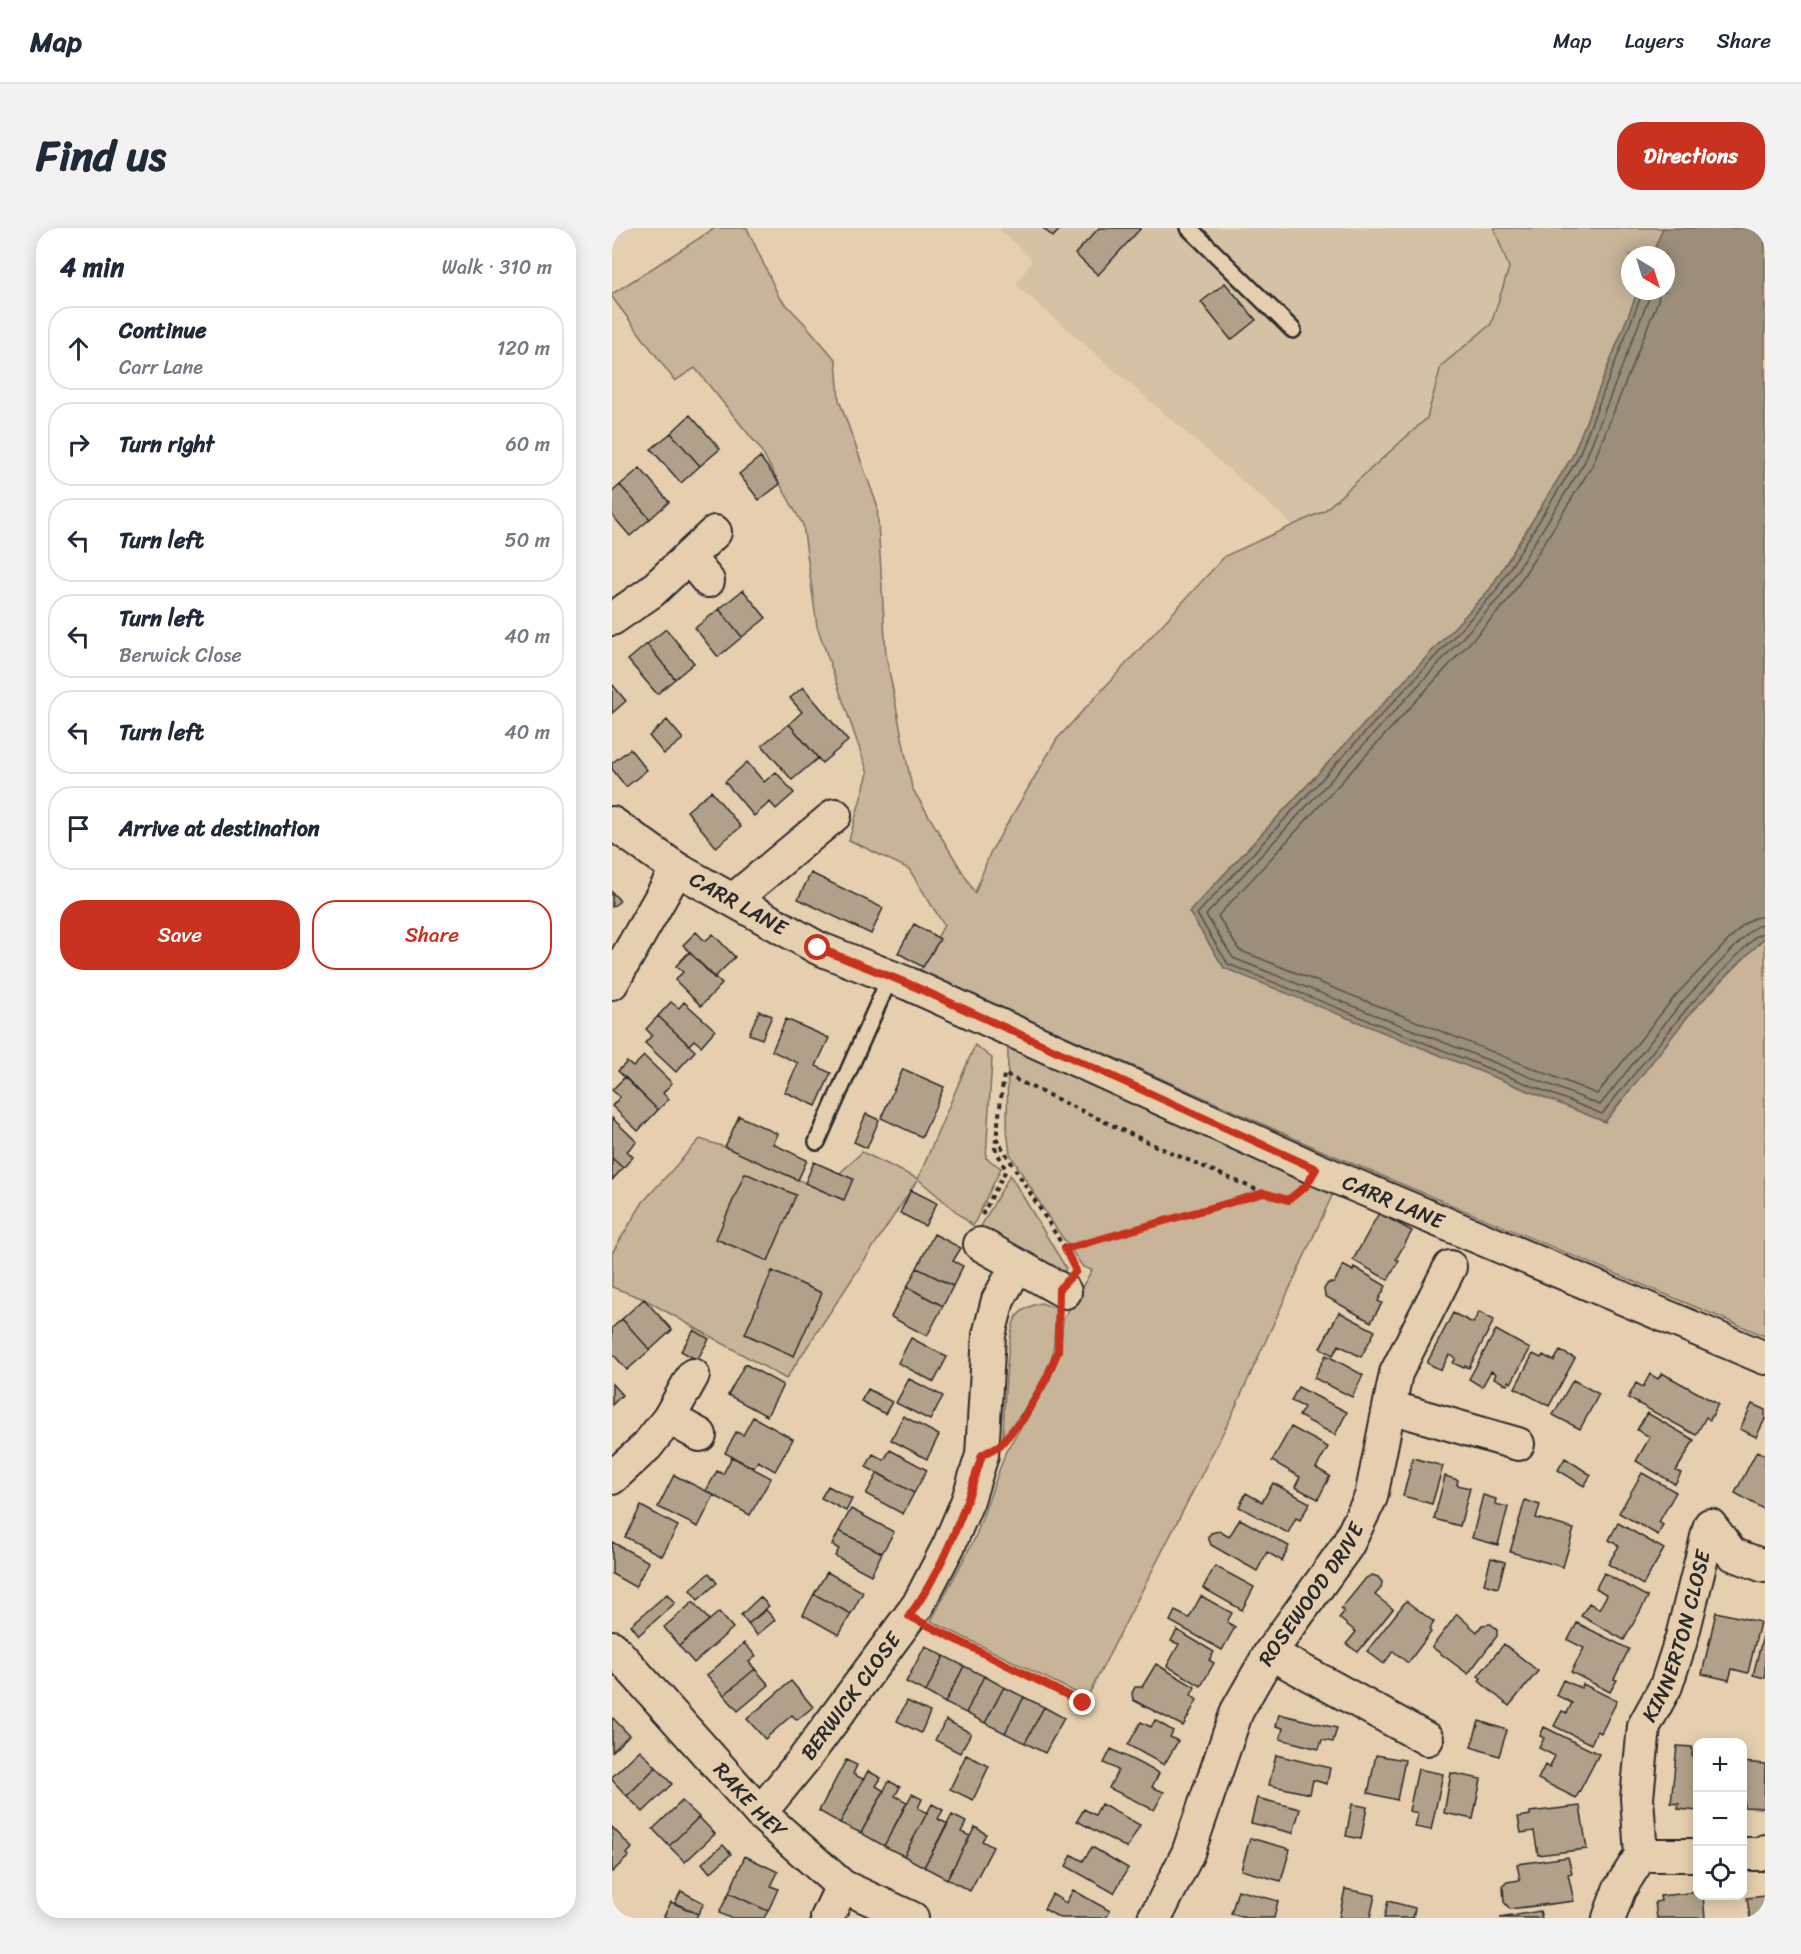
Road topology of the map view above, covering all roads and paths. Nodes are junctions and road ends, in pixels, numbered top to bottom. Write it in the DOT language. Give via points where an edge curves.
graph roads {
  1 [pos="1189,228"];
  2 [pos="1293,330"];
  3 [pos="715,532"];
  4 [pos="612,619"];
  5 [pos="835,815"];
  6 [pos="612,823"];
  7 [pos="677,869"];
  8 [pos="733,900"];
  9 [pos="890,977"];
  10 [pos="612,983"];
  11 [pos="996,1138"];
  12 [pos="817,1142"];
  13 [pos="1316,1169"];
  14 [pos="1264,1193"];
  15 [pos="981,1244"];
  16 [pos="1065,1249"];
  17 [pos="1017,1266"];
  18 [pos="1450,1267"];
  19 [pos="1062,1290"];
  20 [pos="1765,1358"];
  21 [pos="693,1375"];
  22 [pos="1390,1407"];
  23 [pos="669,1418"];
  24 [pos="700,1435"];
  25 [pos="1518,1444"];
  26 [pos="982,1455"];
  27 [pos="612,1478"];
  28 [pos="1764,1566"];
  29 [pos="909,1616"];
  30 [pos="612,1647"];
  31 [pos="1270,1653"];
  32 [pos="1083,1703"];
  33 [pos="1427,1739"];
  34 [pos="760,1813"];
  35 [pos="1765,1851"];
  36 [pos="1747,1854"];
  37 [pos="1641,1855"];
  38 [pos="1693,1855"];
  39 [pos="842,1887"];
  40 [pos="1165,1914"];
  41 [pos="827,1918"];
  42 [pos="912,1918"];
  43 [pos="1609,1918"];
  1 -- 2 [label="lane"];
  3 -- 4 [label="street" via="698,570 651,592"];
  5 -- 8 [label="street"];
  6 -- 7 [label="street, CARR LANE"];
  7 -- 8 [label="street, CARR LANE"];
  7 -- 10 [label="street"];
  8 -- 9 [label="street, CARR LANE" via="818,948"];
  9 -- 12 [label="lane"];
  9 -- 13 [label="street, CARR LANE"];
  11 -- 14 [label="path" via="1004,1074"];
  11 -- 15 [label="path" via="995,1148 1006,1170 969,1238"];
  11 -- 16 [label="path"];
  13 -- 14 [label="path" via="1306,1186 1288,1200"];
  13 -- 20 [label="street, CARR LANE"];
  14 -- 16 [label="path"];
  15 -- 17 [label="street"];
  16 -- 19 [label="path" via="1076,1271"];
  17 -- 19 [label="street"];
  17 -- 26 [label="street, BERWICK CLOSE" via="998,1300 989,1335"];
  18 -- 22 [label="street, ROSEWOOD DRIVE" via="1396,1373"];
  19 -- 26 [label="path" via="1058,1351 1046,1379 1023,1419 1000,1445"];
  21 -- 23 [label="street"];
  22 -- 25 [label="street"];
  22 -- 31 [label="street, ROSEWOOD DRIVE" via="1371,1497 1347,1546"];
  23 -- 24 [label="street"];
  23 -- 27 [label="street" via="647,1446"];
  26 -- 29 [label="street, BERWICK CLOSE" via="949,1545"];
  28 -- 37 [label="street, KINNERTON CLOSE" via="1732,1554 1710,1525 1666,1686 1644,1726 1637,1798"];
  29 -- 32 [label="path"];
  29 -- 34 [label="street, BERWICK CLOSE"];
  30 -- 34 [label="street, RAKE HEY"];
  31 -- 33 [label="street"];
  31 -- 40 [label="street, ROSEWOOD DRIVE" via="1237,1711"];
  34 -- 39 [label="street, RAKE HEY"];
  35 -- 36 [label="street"];
  37 -- 38 [label="street"];
  37 -- 43 [label="street"];
  39 -- 41 [label="street"];
  39 -- 42 [label="street, RAKE HEY"];
}
